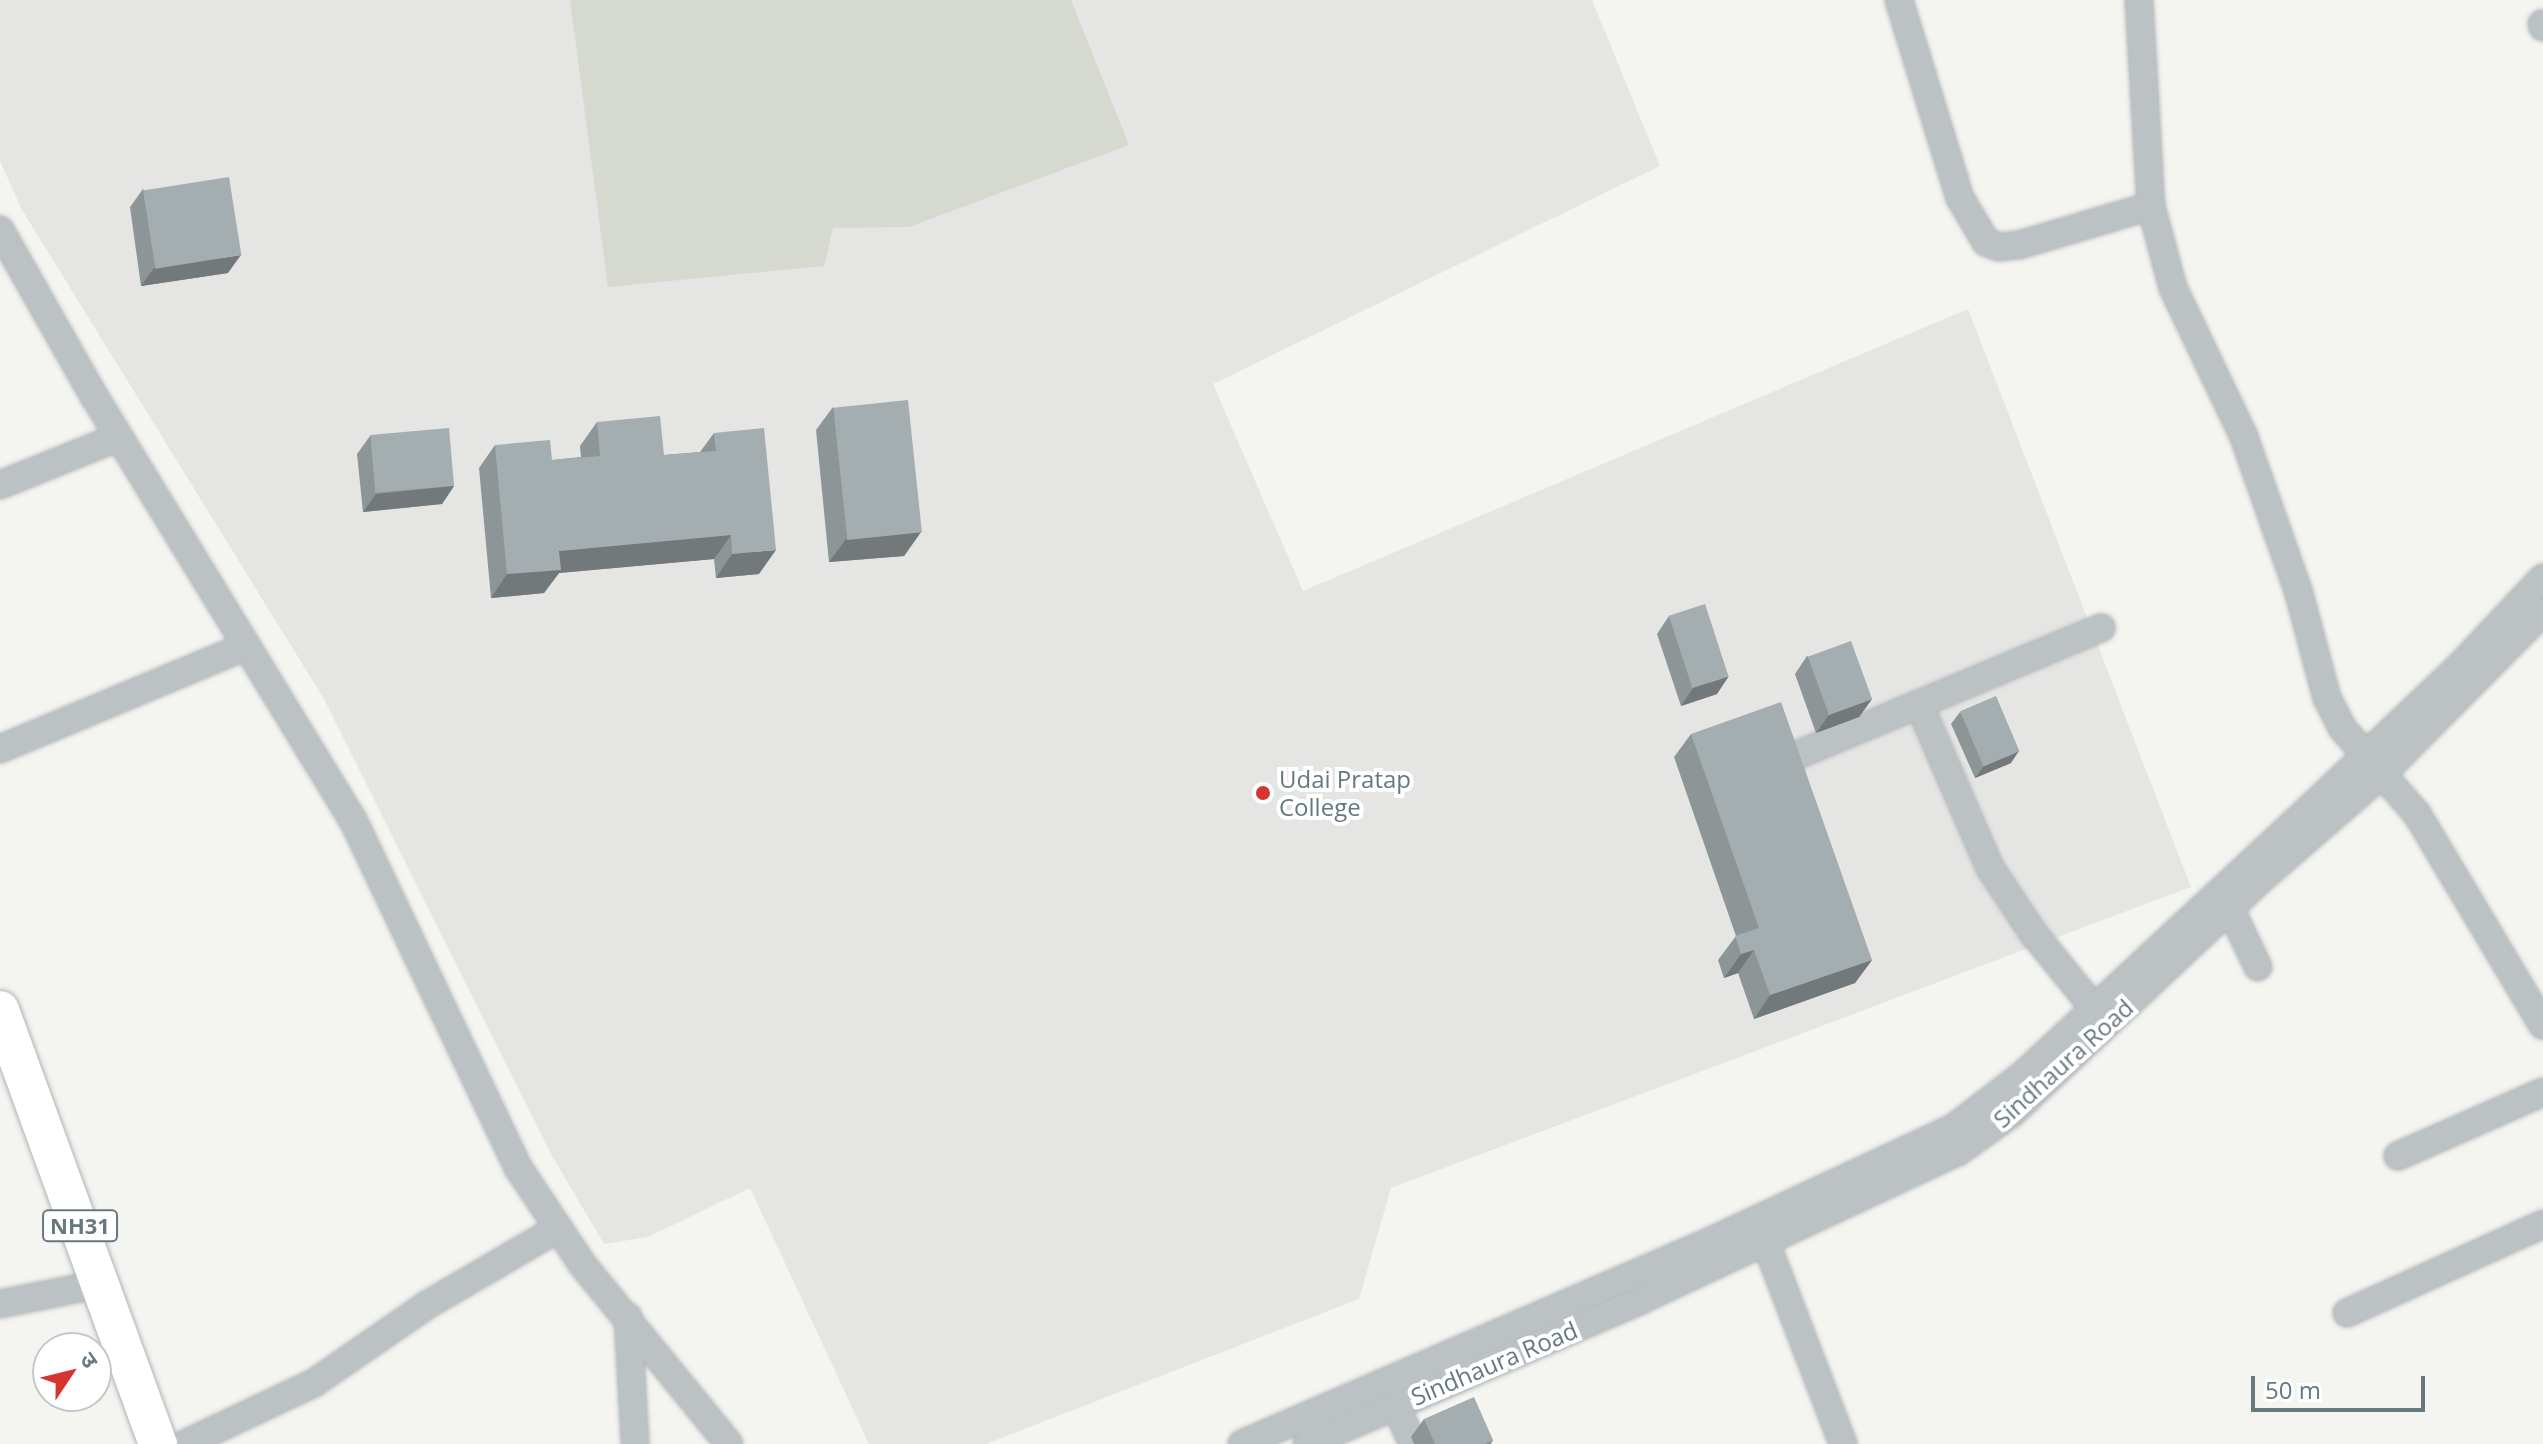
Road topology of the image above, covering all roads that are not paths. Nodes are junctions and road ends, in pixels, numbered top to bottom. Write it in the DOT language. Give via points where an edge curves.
graph roads {
  1 [pos="1899,0"];
  2 [pos="2139,0"];
  3 [pos="2151,206"];
  4 [pos="0,230"];
  5 [pos="119,437"];
  6 [pos="0,485"];
  7 [pos="2543,578"];
  8 [pos="2543,612"];
  9 [pos="2101,628"];
  10 [pos="246,646"];
  11 [pos="1919,704"];
  12 [pos="0,749"];
  13 [pos="1795,756"];
  14 [pos="2373,765"];
  15 [pos="2230,908"];
  16 [pos="2258,967"];
  17 [pos="2094,1008"];
  18 [pos="0,1010"];
  19 [pos="2543,1025"];
  20 [pos="0,1076"];
  21 [pos="2543,1092"];
  22 [pos="2398,1156"];
  23 [pos="2543,1224"];
  24 [pos="557,1229"];
  25 [pos="1766,1243"];
  26 [pos="81,1288"];
  27 [pos="0,1304"];
  28 [pos="2347,1313"];
  29 [pos="628,1317"];
  30 [pos="1396,1406"];
  31 [pos="135,1444"];
  32 [pos="158,1444"];
  33 [pos="185,1444"];
  34 [pos="635,1444"];
  35 [pos="729,1444"];
  36 [pos="1242,1444"];
  37 [pos="1307,1444"];
  38 [pos="1413,1444"];
  39 [pos="1843,1444"];
  1 -- 3 [label="street" via="1960,198 1986,242 2019,245"];
  2 -- 3 [label="street"];
  3 -- 14 [label="street" via="2173,288 2244,437 2327,698"];
  4 -- 5 [label="street"];
  5 -- 6 [label="street"];
  5 -- 10 [label="street"];
  7 -- 14 [label="street"];
  8 -- 14 [label="street, Sindhaura Road"];
  9 -- 11 [label="street"];
  10 -- 12 [label="street"];
  10 -- 24 [label="street" via="353,820 464,1059 519,1169"];
  11 -- 13 [label="street"];
  11 -- 17 [label="street" via="1990,868 2033,933"];
  14 -- 15 [label="street, Sindhaura Road"];
  14 -- 17 [label="street"];
  14 -- 19 [label="street" via="2417,814"];
  15 -- 16 [label="street"];
  15 -- 25 [label="street, Sindhaura Road" via="2012,1113 1959,1151"];
  17 -- 36 [label="street" via="2024,1074 1955,1127 1698,1247"];
  18 -- 32 [label="highway, NH31"];
  20 -- 26 [label="highway, NH31"];
  21 -- 22 [label="street"];
  23 -- 28 [label="street"];
  24 -- 29 [label="street"];
  24 -- 33 [label="street" via="427,1305 314,1383"];
  25 -- 30 [label="street, Sindhaura Road"];
  25 -- 39 [label="street"];
  26 -- 27 [label="street"];
  26 -- 31 [label="highway, NH31"];
  29 -- 34 [label="street"];
  29 -- 35 [label="street"];
  30 -- 37 [label="street, Sindhaura Road"];
  30 -- 38 [label="street"];
}
